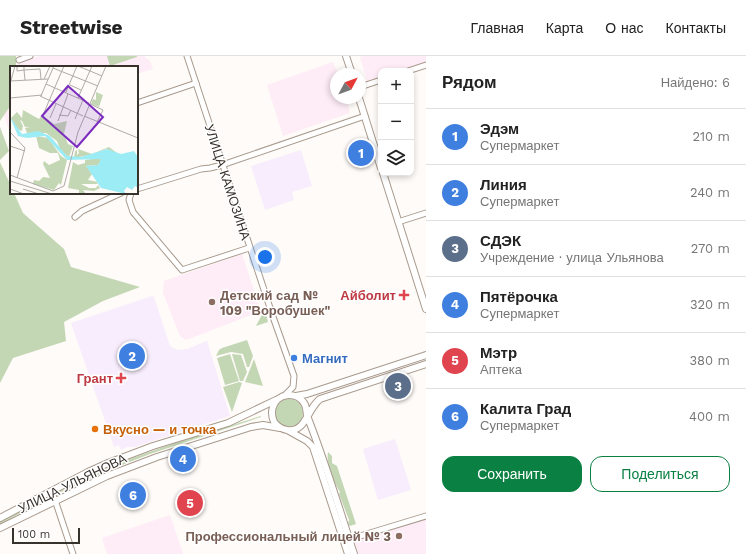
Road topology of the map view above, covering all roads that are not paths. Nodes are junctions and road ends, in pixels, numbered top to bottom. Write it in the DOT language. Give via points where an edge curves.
graph roads {
  1 [pos="30,56"];
  2 [pos="187,56"];
  3 [pos="346,56"];
  4 [pos="19,60"];
  5 [pos="426,65"];
  6 [pos="350,68"];
  7 [pos="414,69"];
  8 [pos="378,81"];
  9 [pos="196,83"];
  10 [pos="366,85"];
  11 [pos="138,103"];
  12 [pos="361,104"];
  13 [pos="365,116"];
  14 [pos="378,158"];
  15 [pos="222,165"];
  16 [pos="384,176"];
  17 [pos="138,189"];
  18 [pos="119,194"];
  19 [pos="131,194"];
  20 [pos="426,213"];
  21 [pos="74,217"];
  22 [pos="398,222"];
  23 [pos="249,248"];
  24 [pos="426,309"];
  25 [pos="426,355"];
  26 [pos="426,364"];
  27 [pos="296,396"];
  28 [pos="282,397"];
  29 [pos="307,415"];
  30 [pos="285,430"];
  31 [pos="50,491"];
  32 [pos="55,500"];
  33 [pos="426,516"];
  34 [pos="0,518"];
  35 [pos="0,528"];
  36 [pos="347,541"];
  37 [pos="73,554"];
  38 [pos="348,554"];
  39 [pos="354,554"];
  1 -- 4 [label="street"];
  2 -- 9 [label="street, УЛИЦА КАМОЗИНА"];
  3 -- 6 [label="main road"];
  5 -- 7 [label="street"];
  8 -- 10 [label="street"];
  9 -- 11 [label="street"];
  9 -- 15 [label="street, УЛИЦА КАМОЗИНА"];
  12 -- 13 [label="main road"];
  13 -- 14 [label="main road"];
  13 -- 15 [label="street"];
  15 -- 17 [label="street"];
  15 -- 23 [label="street, УЛИЦА КАМОЗИНА"];
  16 -- 22 [label="main road"];
  18 -- 21 [label="street"];
  19 -- 23 [label="street" via="129,200 132,212 182,270"];
  20 -- 22 [label="street"];
  22 -- 24 [label="main road"];
  23 -- 28 [label="street, УЛИЦА КАМОЗИНА" via="294,376 293,387"];
  25 -- 27 [label="main road"];
  26 -- 29 [label="main road" via="320,399"];
  27 -- 28 [label="main road"];
  27 -- 29 [label="main road" via="305,405"];
  28 -- 30 [label="main road" via="275,403 272,415 274,421"];
  28 -- 31 [label="main road, УЛИЦА УЛЬЯНОВА" via="228,423 122,457"];
  29 -- 30 [label="main road" via="298,428"];
  29 -- 36 [label="main road"];
  30 -- 32 [label="main road, УЛИЦА УЛЬЯНОВА" via="263,425 251,427 159,456"];
  30 -- 36 [label="main road" via="307,441 312,447"];
  31 -- 32 [label="street"];
  31 -- 34 [label="main road, УЛИЦА УЛЬЯНОВА"];
  32 -- 35 [label="main road, УЛИЦА УЛЬЯНОВА"];
  32 -- 37 [label="street"];
  33 -- 36 [label="street"];
  36 -- 38 [label="main road"];
  36 -- 39 [label="main road"];
}
